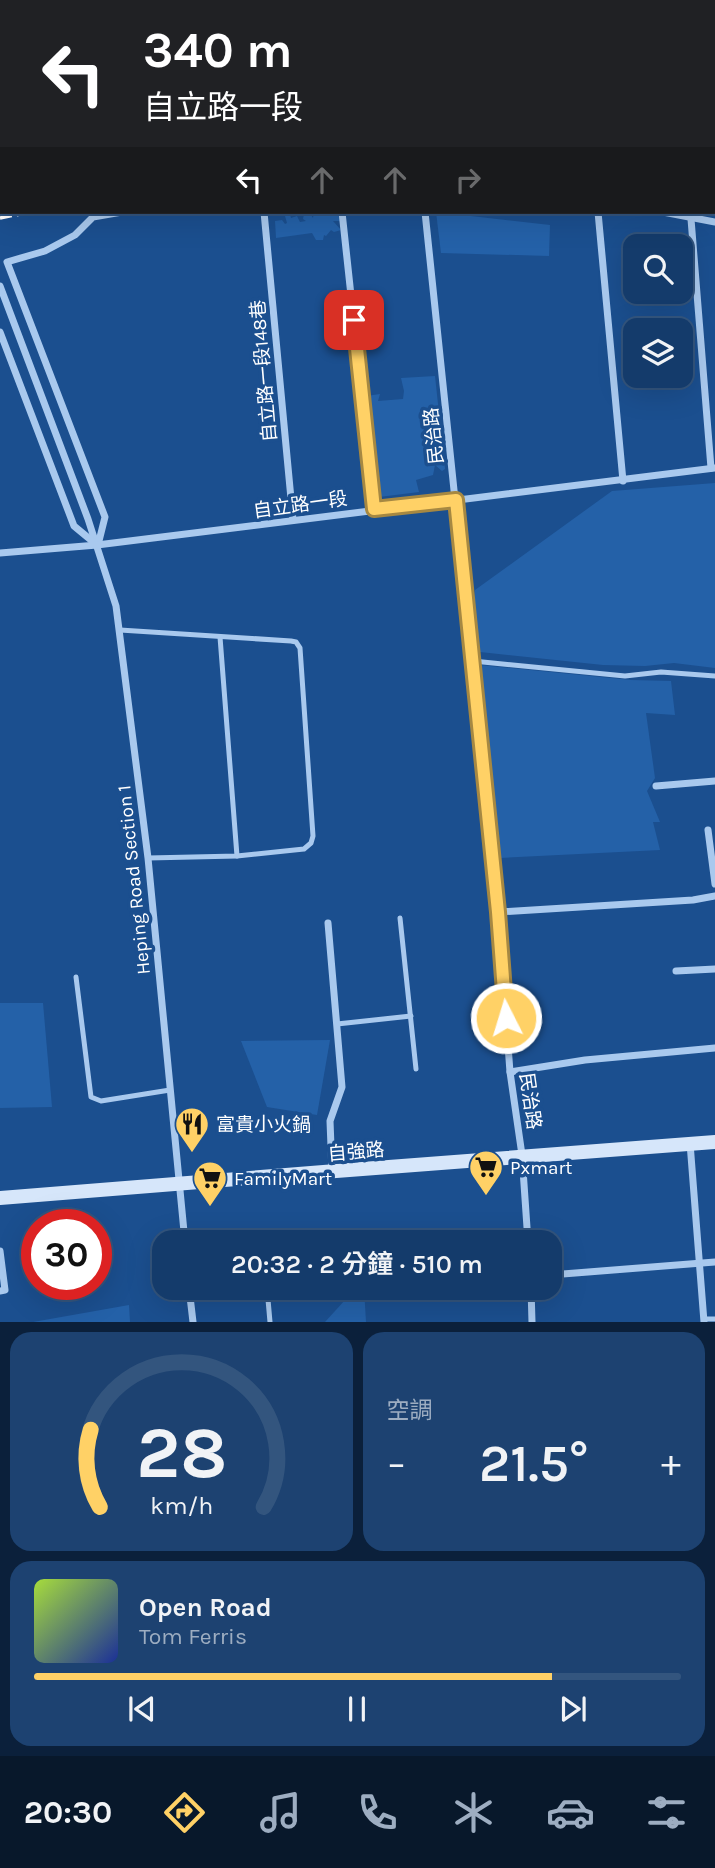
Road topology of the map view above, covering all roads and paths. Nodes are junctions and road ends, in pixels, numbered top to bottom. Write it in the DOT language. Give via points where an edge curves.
graph roads {
  1 [pos="110,214"];
  2 [pos="266,214"];
  3 [pos="342,214"];
  4 [pos="425,214"];
  5 [pos="598,214"];
  6 [pos="671,214"];
  7 [pos="691,219"];
  8 [pos="715,222"];
  9 [pos="0,286"];
  10 [pos="0,332"];
  11 [pos="713,468"];
  12 [pos="623,481"];
  13 [pos="456,500"];
  14 [pos="374,509"];
  15 [pos="293,520"];
  16 [pos="97,545"];
  17 [pos="0,553"];
  18 [pos="120,630"];
  19 [pos="220,637"];
  20 [pos="472,661"];
  21 [pos="715,676"];
  22 [pos="715,781"];
  23 [pos="656,786"];
  24 [pos="708,830"];
  25 [pos="237,856"];
  26 [pos="148,858"];
  27 [pos="715,884"];
  28 [pos="715,896"];
  29 [pos="498,912"];
  30 [pos="400,918"];
  31 [pos="328,923"];
  32 [pos="715,969"];
  33 [pos="676,971"];
  34 [pos="76,977"];
  35 [pos="411,1016"];
  36 [pos="337,1024"];
  37 [pos="715,1048"];
  38 [pos="416,1069"];
  39 [pos="510,1072"];
  40 [pos="170,1090"];
  41 [pos="715,1142"];
  42 [pos="690,1143"];
  43 [pos="522,1155"];
  44 [pos="332,1172"];
  45 [pos="179,1184"];
  46 [pos="0,1198"];
  47 [pos="184,1230"];
  48 [pos="527,1230"];
  49 [pos="0,1251"];
  50 [pos="715,1262"];
  51 [pos="699,1263"];
  52 [pos="562,1274"];
  53 [pos="2,1291"];
  54 [pos="191,1300"];
  55 [pos="268,1300"];
  56 [pos="531,1300"];
  57 [pos="715,1319"];
  58 [pos="704,1321"];
  59 [pos="193,1322"];
  60 [pos="270,1322"];
  61 [pos="532,1322"];
  1 -- 16 [label="street" via="93,217 75,235 45,251 7,262 105,517"];
  2 -- 15 [label="street, 自立路一段148巷"];
  3 -- 14 [label="street"];
  4 -- 13 [label="street, 民治路"];
  5 -- 12 [label="street"];
  6 -- 7 [label="street"];
  7 -- 8 [label="street"];
  7 -- 11 [label="street"];
  9 -- 16 [label="street, Heping Road Section 1"];
  10 -- 16 [label="street" via="74,526"];
  11 -- 12 [label="street, 自立路一段"];
  12 -- 13 [label="street, 自立路一段"];
  13 -- 14 [label="street, 自立路一段"];
  13 -- 20 [label="street, 民治路"];
  14 -- 15 [label="street, 自立路一段"];
  15 -- 16 [label="street, 自立路一段"];
  16 -- 17 [label="street, 自立路一段"];
  16 -- 18 [label="street, Heping Road Section 1"];
  18 -- 19 [label="lane"];
  18 -- 26 [label="street, Heping Road Section 1"];
  19 -- 25 [label="lane"];
  19 -- 25 [label="lane" via="296,642 299,648 313,836 304,849"];
  20 -- 21 [label="lane" via="625,676 661,672"];
  20 -- 29 [label="street, 民治路"];
  22 -- 23 [label="street"];
  24 -- 27 [label="street"];
  25 -- 26 [label="lane"];
  26 -- 40 [label="street, Heping Road Section 1"];
  28 -- 29 [label="street"];
  29 -- 39 [label="street, 民治路"];
  30 -- 35 [label="lane"];
  31 -- 36 [label="street"];
  32 -- 33 [label="street"];
  34 -- 40 [label="lane" via="91,1097 101,1101"];
  35 -- 36 [label="lane"];
  35 -- 38 [label="lane"];
  36 -- 44 [label="street" via="342,1087 330,1121"];
  37 -- 39 [label="street"];
  39 -- 43 [label="street, 民治路"];
  40 -- 45 [label="street, Heping Road Section 1"];
  41 -- 42 [label="street, 自強路"];
  42 -- 43 [label="street, 自強路"];
  42 -- 51 [label="street"];
  43 -- 44 [label="street, 自強路"];
  43 -- 48 [label="street, 民治路"];
  44 -- 45 [label="street, 自強路"];
  45 -- 46 [label="street, 自強路"];
  45 -- 47 [label="street, Heping Road Section 1"];
  49 -- 53 [label="street"];
  50 -- 51 [label="street"];
  51 -- 52 [label="street"];
  51 -- 58 [label="street"];
  54 -- 59 [label="street"];
  55 -- 60 [label="lane"];
  56 -- 61 [label="street"];
  57 -- 58 [label="lane"];
}
